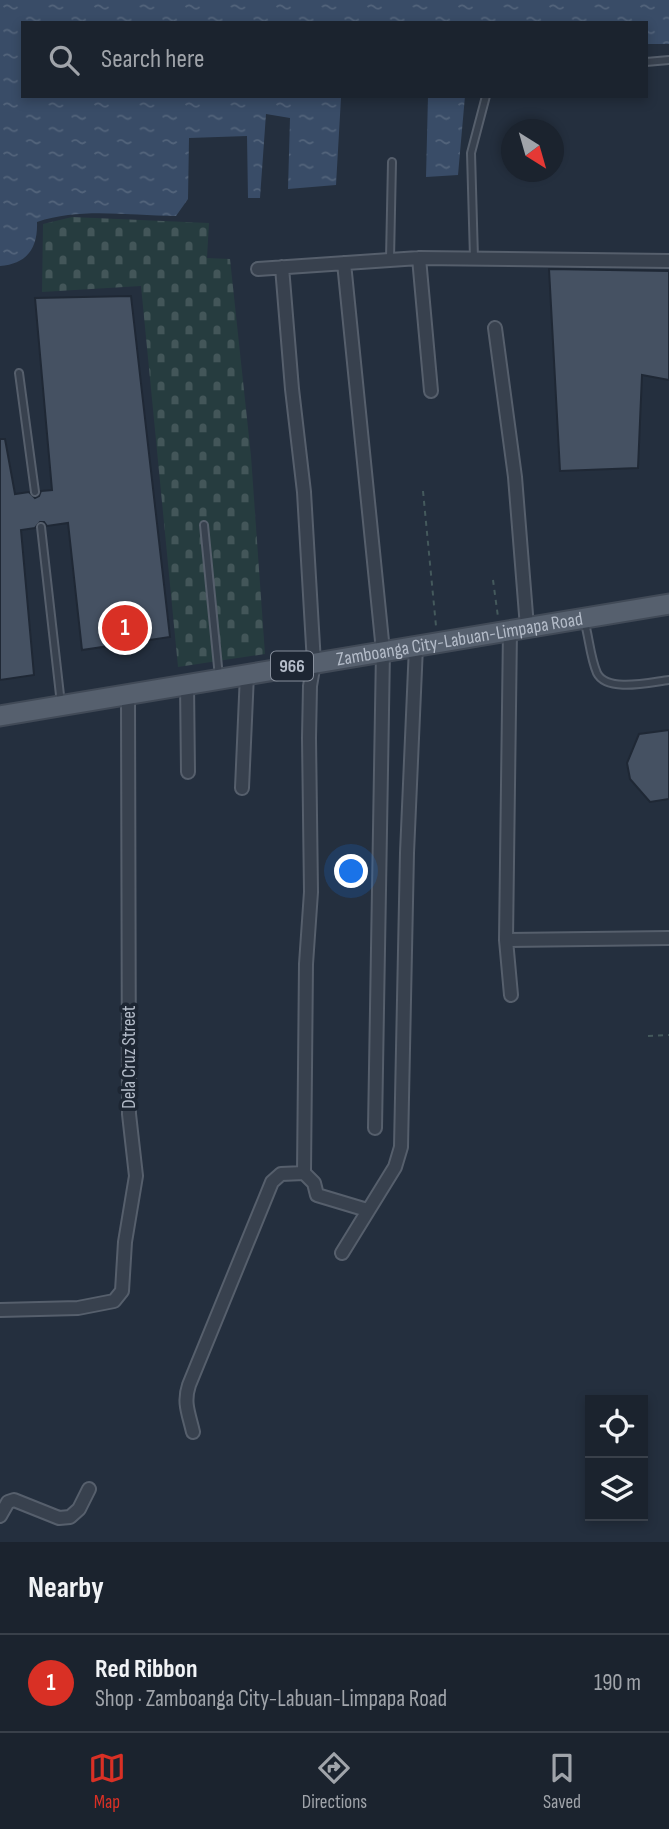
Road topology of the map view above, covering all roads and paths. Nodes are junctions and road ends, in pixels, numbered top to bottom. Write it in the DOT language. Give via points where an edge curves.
graph roads {
  1 [pos="669,60"];
  2 [pos="648,62"];
  3 [pos="485,98"];
  4 [pos="392,162"];
  5 [pos="419,258"];
  6 [pos="474,258"];
  7 [pos="390,259"];
  8 [pos="669,261"];
  9 [pos="344,263"];
  10 [pos="282,267"];
  11 [pos="258,269"];
  12 [pos="495,328"];
  13 [pos="19,373"];
  14 [pos="431,391"];
  15 [pos="423,491"];
  16 [pos="35,492"];
  17 [pos="204,525"];
  18 [pos="41,527"];
  19 [pos="493,580"];
  20 [pos="669,604"];
  21 [pos="584,618"];
  22 [pos="513,630"];
  23 [pos="437,642"];
  24 [pos="416,646"];
  25 [pos="383,651"];
  26 [pos="314,663"];
  27 [pos="247,674"];
  28 [pos="219,679"];
  29 [pos="669,680"];
  30 [pos="187,684"];
  31 [pos="128,694"];
  32 [pos="61,705"];
  33 [pos="0,716"];
  34 [pos="188,772"];
  35 [pos="242,788"];
  36 [pos="669,938"];
  37 [pos="506,940"];
  38 [pos="511,995"];
  39 [pos="669,1035"];
  40 [pos="648,1037"];
  41 [pos="375,1128"];
  42 [pos="304,1173"];
  43 [pos="368,1210"];
  44 [pos="342,1253"];
  45 [pos="0,1310"];
  46 [pos="193,1432"];
  47 [pos="89,1489"];
  48 [pos="0,1516"];
  1 -- 2 [label="lane"];
  3 -- 6 [label="lane" via="471,153"];
  4 -- 7 [label="lane"];
  5 -- 6 [label="street"];
  5 -- 7 [label="street"];
  5 -- 14 [label="street"];
  6 -- 8 [label="street"];
  7 -- 9 [label="street"];
  9 -- 10 [label="street"];
  9 -- 25 [label="street"];
  10 -- 11 [label="street"];
  10 -- 26 [label="street" via="304,492"];
  12 -- 22 [label="street" via="515,477"];
  13 -- 16 [label="lane"];
  15 -- 23 [label="path"];
  17 -- 28 [label="lane"];
  18 -- 32 [label="lane"];
  19 -- 22 [label="path"];
  20 -- 21 [label="main road, Zamboanga City-Labuan-Limpapa Road / 966"];
  21 -- 22 [label="main road, Zamboanga City-Labuan-Limpapa Road / 966"];
  21 -- 29 [label="lane" via="598,674 606,681 618,686"];
  22 -- 23 [label="main road, Zamboanga City-Labuan-Limpapa Road / 966"];
  22 -- 37 [label="street"];
  23 -- 24 [label="main road, Zamboanga City-Labuan-Limpapa Road / 966"];
  24 -- 25 [label="main road, Zamboanga City-Labuan-Limpapa Road / 966"];
  24 -- 43 [label="street" via="401,1147 395,1167"];
  25 -- 26 [label="main road, Zamboanga City-Labuan-Limpapa Road / 966"];
  25 -- 41 [label="street"];
  26 -- 27 [label="main road, Zamboanga City-Labuan-Limpapa Road / 966"];
  26 -- 42 [label="street" via="310,685 311,892"];
  27 -- 28 [label="main road, Zamboanga City-Labuan-Limpapa Road / 966"];
  27 -- 35 [label="street"];
  28 -- 30 [label="main road, Zamboanga City-Labuan-Limpapa Road / 966"];
  30 -- 31 [label="main road, Zamboanga City-Labuan-Limpapa Road / 966"];
  30 -- 34 [label="street"];
  31 -- 32 [label="main road, Zamboanga City-Labuan-Limpapa Road / 966"];
  31 -- 45 [label="street, Dela Cruz Street" via="129,1114 136,1177 122,1291 114,1301 78,1308"];
  32 -- 33 [label="main road, Zamboanga City-Labuan-Limpapa Road / 966"];
  36 -- 37 [label="street"];
  37 -- 38 [label="street"];
  39 -- 40 [label="path"];
  42 -- 43 [label="street" via="314,1183 317,1195"];
  42 -- 46 [label="street" via="281,1174 272,1182 188,1385 186,1410"];
  43 -- 44 [label="street"];
  47 -- 48 [label="street" via="70,1517 59,1518 14,1500"];
}
